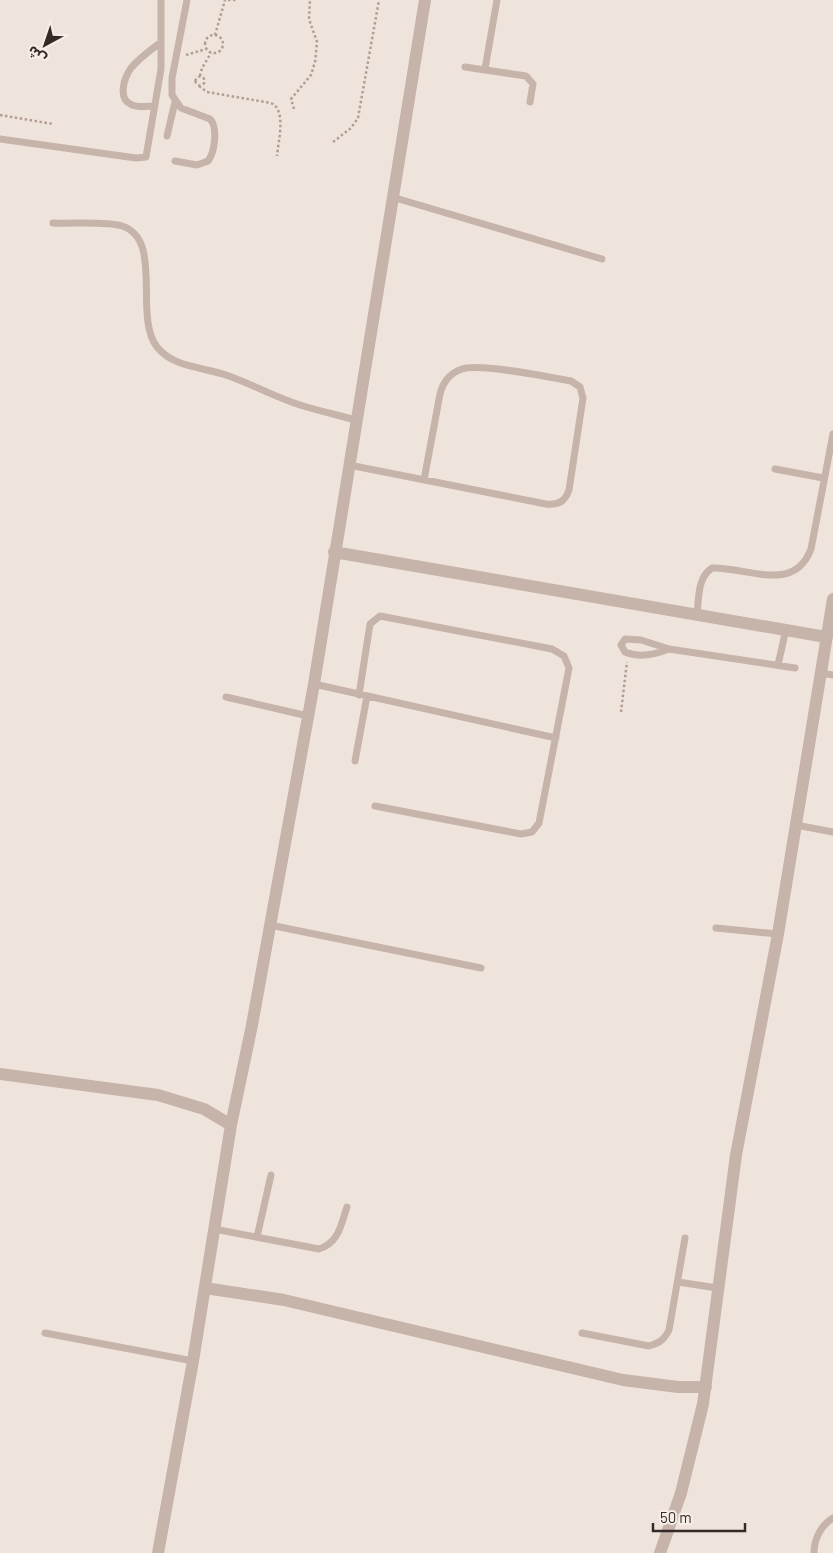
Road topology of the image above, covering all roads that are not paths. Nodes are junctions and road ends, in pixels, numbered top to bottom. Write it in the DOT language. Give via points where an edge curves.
graph roads {
  1 [pos="161,0"];
  2 [pos="187,0"];
  3 [pos="425,0"];
  4 [pos="497,0"];
  5 [pos="161,42"];
  6 [pos="465,67"];
  7 [pos="485,70"];
  8 [pos="175,102"];
  9 [pos="530,102"];
  10 [pos="155,106"];
  11 [pos="167,136"];
  12 [pos="0,139"];
  13 [pos="176,161"];
  14 [pos="392,197"];
  15 [pos="53,223"];
  16 [pos="602,259"];
  17 [pos="356,420"];
  18 [pos="833,434"];
  19 [pos="348,465"];
  20 [pos="775,469"];
  21 [pos="823,478"];
  22 [pos="424,480"];
  23 [pos="334,552"];
  24 [pos="833,599"];
  25 [pos="697,615"];
  26 [pos="786,629"];
  27 [pos="826,637"];
  28 [pos="669,649"];
  29 [pos="778,665"];
  30 [pos="795,668"];
  31 [pos="827,674"];
  32 [pos="314,684"];
  33 [pos="363,696"];
  34 [pos="226,697"];
  35 [pos="308,716"];
  36 [pos="556,738"];
  37 [pos="355,762"];
  38 [pos="375,806"];
  39 [pos="796,825"];
  40 [pos="833,832"];
  41 [pos="270,925"];
  42 [pos="716,928"];
  43 [pos="778,934"];
  44 [pos="481,968"];
  45 [pos="0,1074"];
  46 [pos="231,1125"];
  47 [pos="271,1175"];
  48 [pos="347,1207"];
  49 [pos="214,1230"];
  50 [pos="257,1237"];
  51 [pos="685,1238"];
  52 [pos="678,1282"];
  53 [pos="206,1288"];
  54 [pos="717,1288"];
  55 [pos="45,1333"];
  56 [pos="582,1333"];
  57 [pos="193,1361"];
  58 [pos="706,1387"];
  59 [pos="833,1518"];
  60 [pos="158,1553"];
  61 [pos="660,1553"];
  62 [pos="814,1553"];
  1 -- 5 [label="lane"];
  2 -- 8 [label="lane" via="171,86"];
  3 -- 14 [label="street"];
  4 -- 7 [label="lane"];
  5 -- 10 [label="lane" via="161,70"];
  5 -- 10 [label="lane" via="131,69 123,94 133,106"];
  6 -- 7 [label="lane"];
  7 -- 9 [label="lane" via="526,76 532,84"];
  8 -- 11 [label="lane"];
  8 -- 13 [label="lane" via="188,112 210,119 214,125 212,153 208,161 201,165"];
  10 -- 12 [label="lane" via="148,154 143,158"];
  14 -- 16 [label="lane"];
  14 -- 17 [label="street"];
  15 -- 17 [label="lane" via="121,225 138,237 144,257 149,334 169,358 183,365 224,374 300,405"];
  17 -- 19 [label="street"];
  18 -- 21 [label="lane"];
  19 -- 22 [label="lane"];
  19 -- 23 [label="street"];
  20 -- 21 [label="lane"];
  21 -- 25 [label="lane" via="811,549 798,570 786,575 712,568 702,580"];
  22 -- 22 [label="lane" via="546,504 561,503 569,490 583,398 580,387 571,380 479,368 455,373 442,386"];
  23 -- 25 [label="street"];
  23 -- 32 [label="street"];
  24 -- 27 [label="street"];
  25 -- 26 [label="street"];
  26 -- 27 [label="street"];
  26 -- 29 [label="lane"];
  27 -- 31 [label="street"];
  28 -- 28 [label="lane" via="653,654 628,653 621,645 628,638"];
  28 -- 29 [label="lane"];
  29 -- 30 [label="lane"];
  31 -- 39 [label="street"];
  32 -- 33 [label="lane"];
  32 -- 35 [label="street"];
  33 -- 36 [label="lane"];
  33 -- 36 [label="lane" via="370,624 380,616 552,649 564,656 569,668"];
  33 -- 37 [label="lane"];
  34 -- 35 [label="lane"];
  35 -- 41 [label="street"];
  36 -- 38 [label="lane" via="539,823 527,834"];
  39 -- 40 [label="lane"];
  39 -- 43 [label="street"];
  41 -- 44 [label="lane"];
  41 -- 46 [label="street"];
  42 -- 43 [label="lane"];
  43 -- 54 [label="street" via="736,1154"];
  45 -- 46 [label="street" via="158,1095 204,1109"];
  46 -- 49 [label="street"];
  47 -- 50 [label="lane"];
  48 -- 50 [label="lane" via="335,1240 319,1249"];
  49 -- 50 [label="lane"];
  49 -- 53 [label="street"];
  51 -- 52 [label="lane"];
  52 -- 54 [label="lane"];
  52 -- 56 [label="lane" via="669,1330 658,1344 639,1344"];
  53 -- 57 [label="street"];
  53 -- 58 [label="street" via="284,1300 622,1380"];
  54 -- 58 [label="street"];
  55 -- 57 [label="lane"];
  57 -- 60 [label="street"];
  58 -- 61 [label="street" via="690,1464"];
  59 -- 62 [label="lane" via="822,1527"];
}
